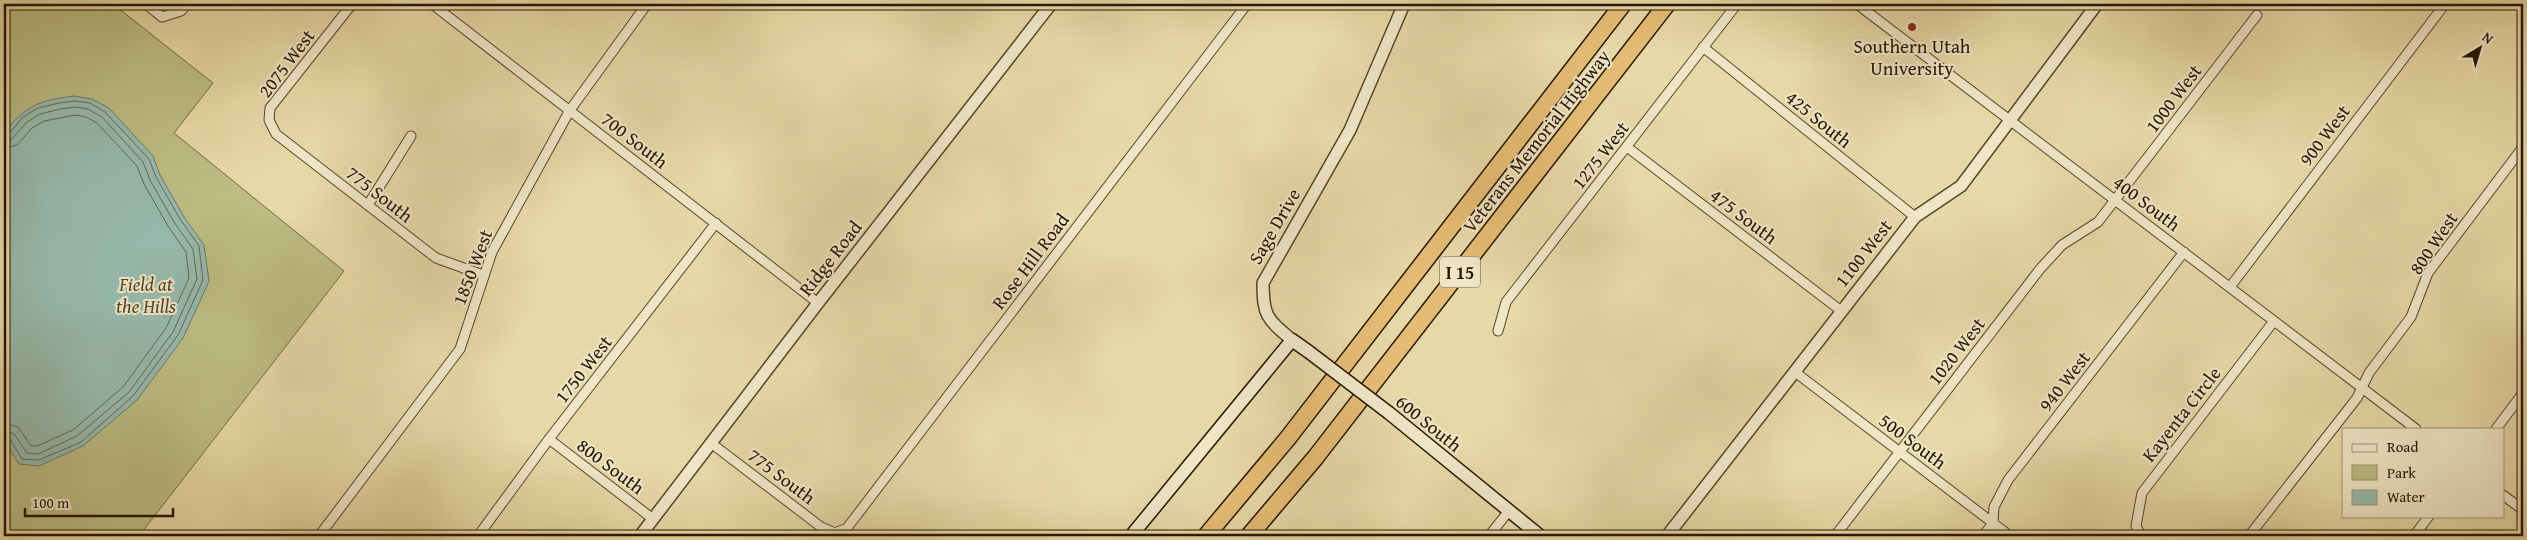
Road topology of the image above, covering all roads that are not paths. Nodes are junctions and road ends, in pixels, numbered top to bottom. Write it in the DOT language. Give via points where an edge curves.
graph roads {
  1 [pos="146,4"];
  2 [pos="187,4"];
  3 [pos="352,4"];
  4 [pos="432,4"];
  5 [pos="647,4"];
  6 [pos="1051,4"];
  7 [pos="1247,4"];
  8 [pos="1404,4"];
  9 [pos="1623,4"];
  10 [pos="1667,4"];
  11 [pos="1737,4"];
  12 [pos="1857,4"];
  13 [pos="2095,4"];
  14 [pos="2445,4"];
  15 [pos="2257,15"];
  16 [pos="1704,47"];
  17 [pos="570,110"];
  18 [pos="2009,119"];
  19 [pos="269,120"];
  20 [pos="411,136"];
  21 [pos="1627,147"];
  22 [pos="2523,147"];
  23 [pos="2116,200"];
  24 [pos="368,205"];
  25 [pos="1915,217"];
  26 [pos="716,223"];
  27 [pos="2184,252"];
  28 [pos="483,275"];
  29 [pos="2230,287"];
  30 [pos="818,303"];
  31 [pos="1840,310"];
  32 [pos="2274,321"];
  33 [pos="1498,331"];
  34 [pos="1292,340"];
  35 [pos="1795,372"];
  36 [pos="2363,388"];
  37 [pos="2523,393"];
  38 [pos="2415,428"];
  39 [pos="2497,428"];
  40 [pos="549,439"];
  41 [pos="711,443"];
  42 [pos="1899,450"];
  43 [pos="2504,496"];
  44 [pos="2523,510"];
  45 [pos="1508,512"];
  46 [pos="2428,518"];
  47 [pos="653,519"];
  48 [pos="1993,523"];
  49 [pos="835,533"];
  50 [pos="319,536"];
  51 [pos="478,536"];
  52 [pos="640,536"];
  53 [pos="1131,536"];
  54 [pos="1206,536"];
  55 [pos="1249,536"];
  56 [pos="1490,536"];
  57 [pos="1540,536"];
  58 [pos="1667,536"];
  59 [pos="1835,536"];
  60 [pos="1983,536"];
  61 [pos="2010,536"];
  62 [pos="2141,536"];
  63 [pos="2249,536"];
  64 [pos="2414,536"];
  1 -- 2 [label="street" via="162,17 181,11"];
  3 -- 19 [label="street, 2075 West" via="270,108"];
  4 -- 17 [label="street, 700 South"];
  5 -- 17 [label="street, 1850 West"];
  6 -- 30 [label="street, Ridge Road"];
  7 -- 49 [label="street, Rose Hill Road" via="847,528"];
  8 -- 34 [label="street, Sage Drive" via="1350,130 1263,282 1263,304 1270,322"];
  9 -- 54 [label="highway, Veterans Memorial Highway / I 15" via="1288,438"];
  10 -- 55 [label="highway, Veterans Memorial Highway / I 15" via="1316,458"];
  11 -- 16 [label="street, 1275 West"];
  12 -- 18 [label="street, 400 South"];
  13 -- 18 [label="street, 1100 West"];
  14 -- 29 [label="street, 900 West"];
  15 -- 23 [label="street, 1000 West"];
  16 -- 21 [label="street, 1275 West"];
  16 -- 25 [label="street, 425 South"];
  17 -- 26 [label="street, 700 South"];
  17 -- 28 [label="street, 1850 West" via="492,252"];
  18 -- 23 [label="street, 400 South"];
  18 -- 25 [label="street, 1100 West" via="1961,186"];
  19 -- 24 [label="street, 775 South" via="276,134"];
  20 -- 24 [label="street"];
  21 -- 31 [label="street, 475 South"];
  21 -- 33 [label="street, 1275 West" via="1506,302"];
  22 -- 36 [label="street, 800 West" via="2428,272 2411,317 2369,374"];
  23 -- 27 [label="street, 400 South"];
  23 -- 42 [label="street, 1020 West" via="2098,222 2062,245 2040,269"];
  24 -- 28 [label="street, 775 South" via="436,258"];
  25 -- 31 [label="street, 1100 West"];
  26 -- 30 [label="street, 700 South"];
  26 -- 40 [label="street, 1750 West"];
  27 -- 29 [label="street, 400 South"];
  27 -- 48 [label="street, 940 West" via="2008,480 1994,507"];
  28 -- 50 [label="street, 1850 West" via="460,349"];
  29 -- 32 [label="street, 400 South"];
  30 -- 41 [label="street, Ridge Road"];
  31 -- 35 [label="street, 1100 West"];
  32 -- 36 [label="street, 400 South"];
  32 -- 62 [label="street, Kayenta Circle" via="2142,493 2136,526"];
  34 -- 45 [label="main road, 600 South, bridge" via="1388,413"];
  34 -- 53 [label="main road"];
  35 -- 42 [label="street, 500 South"];
  35 -- 58 [label="street, 1100 West"];
  36 -- 38 [label="street, 400 South"];
  36 -- 63 [label="street"];
  37 -- 39 [label="street"];
  40 -- 47 [label="street, 800 South"];
  40 -- 51 [label="street, 1750 West"];
  41 -- 47 [label="street, Ridge Road"];
  41 -- 49 [label="street, 775 South" via="821,527"];
  42 -- 48 [label="street, 500 South"];
  42 -- 59 [label="street, 1020 West"];
  43 -- 44 [label="street"];
  45 -- 56 [label="street"];
  45 -- 57 [label="main road, 600 South"];
  46 -- 64 [label="street"];
  47 -- 52 [label="street, Ridge Road"];
  48 -- 60 [label="street, 940 West"];
  48 -- 61 [label="street, 500 South"];
}
